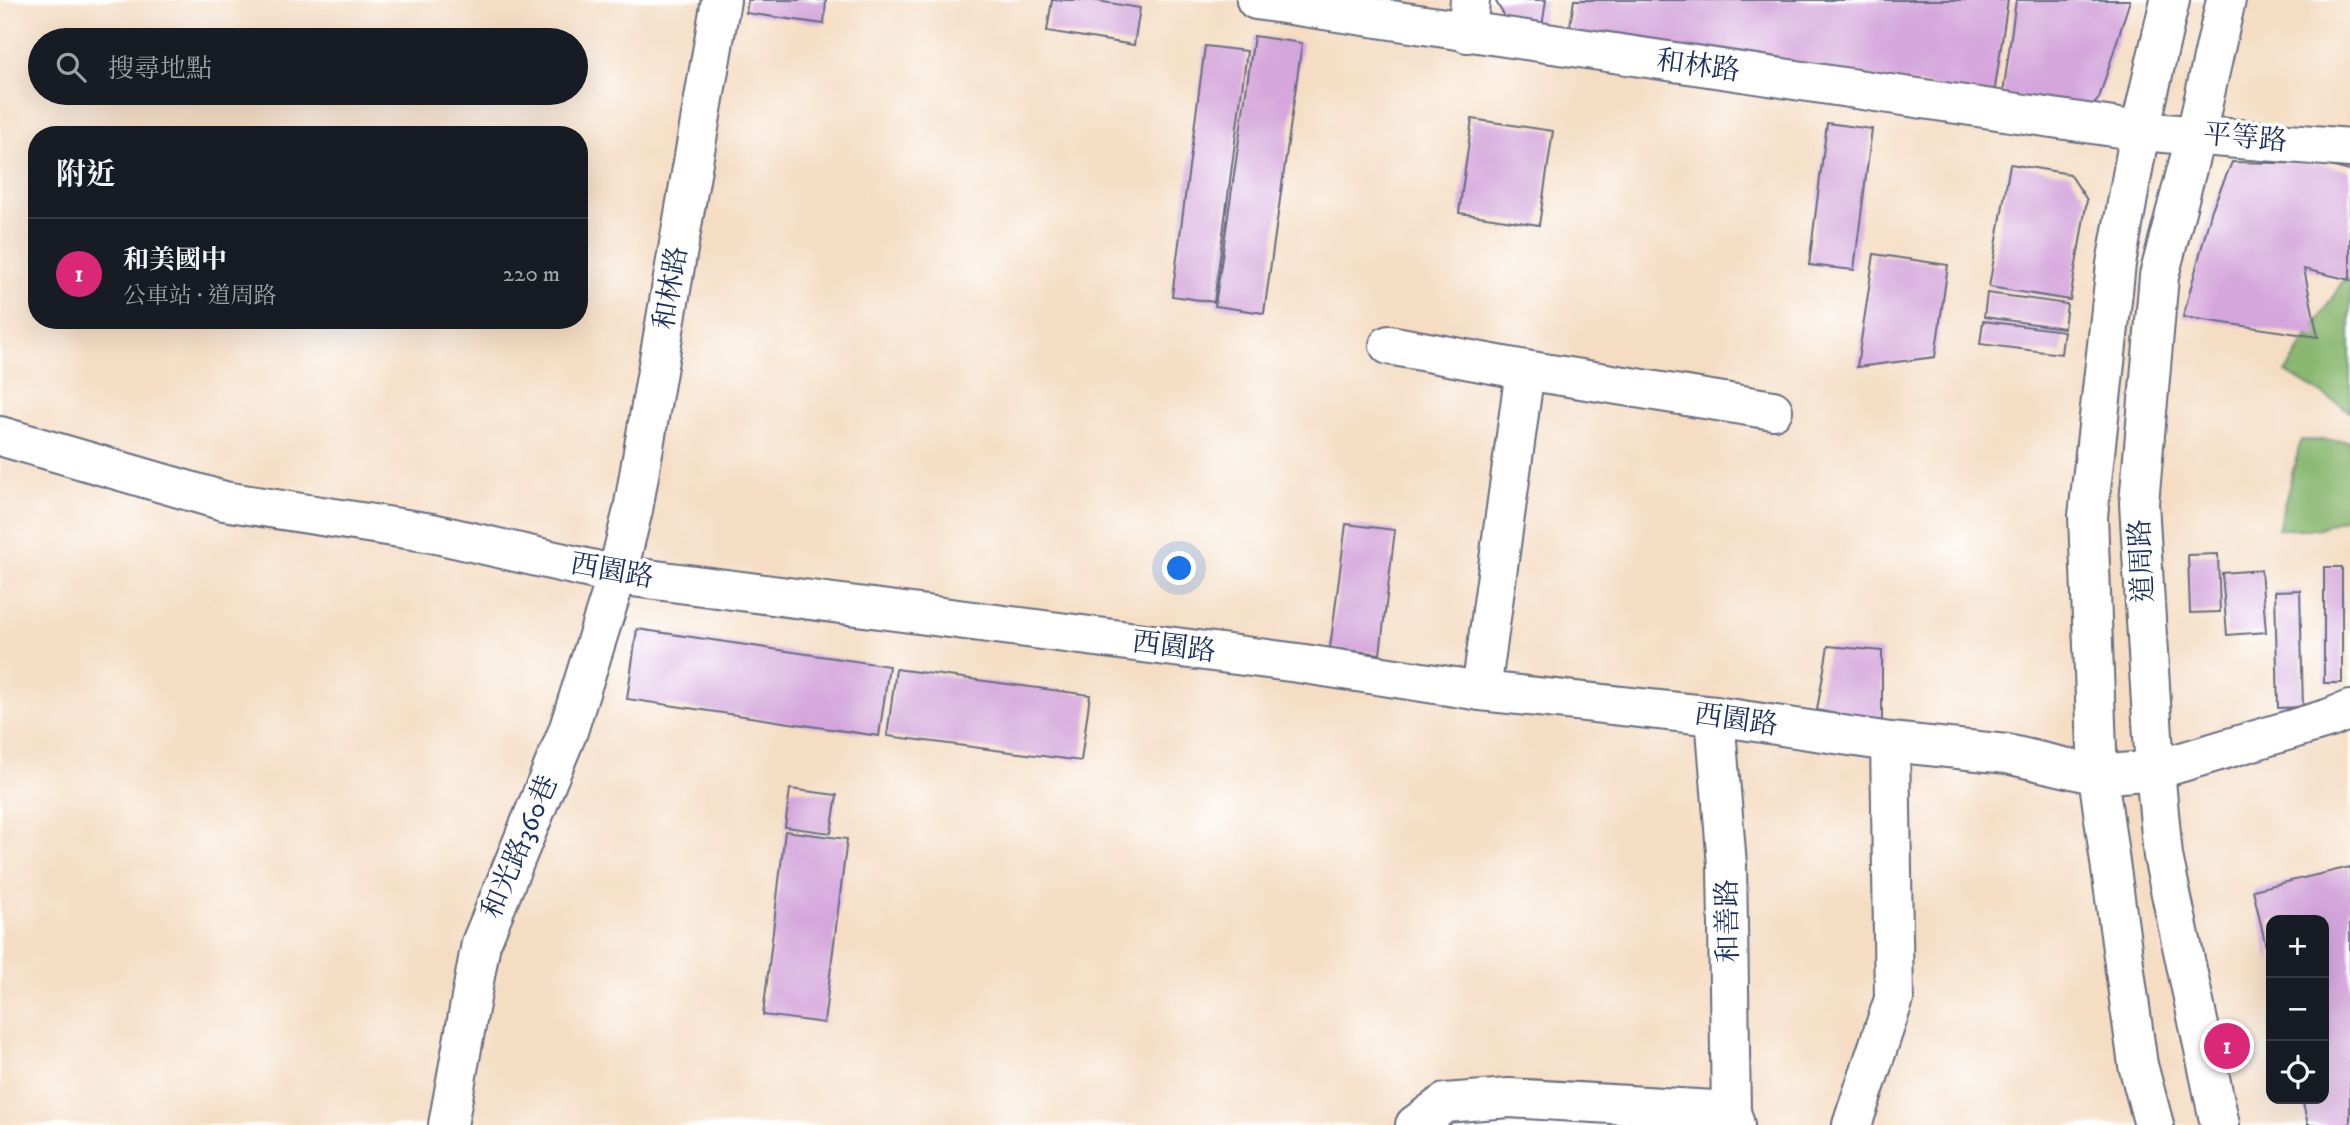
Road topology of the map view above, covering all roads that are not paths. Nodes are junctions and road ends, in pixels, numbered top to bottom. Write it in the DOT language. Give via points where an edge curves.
graph roads {
  1 [pos="721,0"];
  2 [pos="1256,0"];
  3 [pos="2170,0"];
  4 [pos="2226,0"];
  5 [pos="1468,16"];
  6 [pos="2140,131"];
  7 [pos="2196,134"];
  8 [pos="2350,148"];
  9 [pos="1390,345"];
  10 [pos="1525,370"];
  11 [pos="1773,410"];
  12 [pos="0,436"];
  13 [pos="617,575"];
  14 [pos="1481,691"];
  15 [pos="2350,710"];
  16 [pos="1715,716"];
  17 [pos="1890,741"];
  18 [pos="2155,770"];
  19 [pos="2098,775"];
  20 [pos="1733,1118"];
  21 [pos="448,1125"];
  22 [pos="1415,1125"];
  23 [pos="1852,1125"];
  24 [pos="2154,1125"];
  25 [pos="2220,1125"];
  1 -- 13 [label="street, 和林路" via="633,510"];
  2 -- 5 [label="street, 和林路"];
  3 -- 6 [label="street, 道周路"];
  4 -- 7 [label="street, 道周路"];
  5 -- 6 [label="street, 和林路"];
  6 -- 7 [label="street, 平等路"];
  6 -- 19 [label="street, 道周路" via="2116,264 2088,516"];
  7 -- 8 [label="street, 平等路"];
  7 -- 18 [label="street, 道周路" via="2159,276 2139,503"];
  9 -- 10 [label="street"];
  10 -- 11 [label="street"];
  10 -- 14 [label="street"];
  12 -- 13 [label="street, 西園路" via="225,501 432,533"];
  13 -- 14 [label="street, 西園路"];
  13 -- 21 [label="street, 和光路360巷" via="568,732 481,943"];
  14 -- 16 [label="street, 西園路"];
  15 -- 18 [label="street, 西園路"];
  16 -- 17 [label="street, 西園路"];
  16 -- 20 [label="street, 和善路" via="1727,865"];
  17 -- 19 [label="street, 西園路" via="2007,754"];
  17 -- 23 [label="street" via="1894,999"];
  18 -- 19 [label="street, 西園路"];
  18 -- 25 [label="street, 道周路" via="2163,856"];
  19 -- 24 [label="street, 道周路" via="2138,1065"];
  20 -- 22 [label="street" via="1509,1098 1445,1103"];
}
